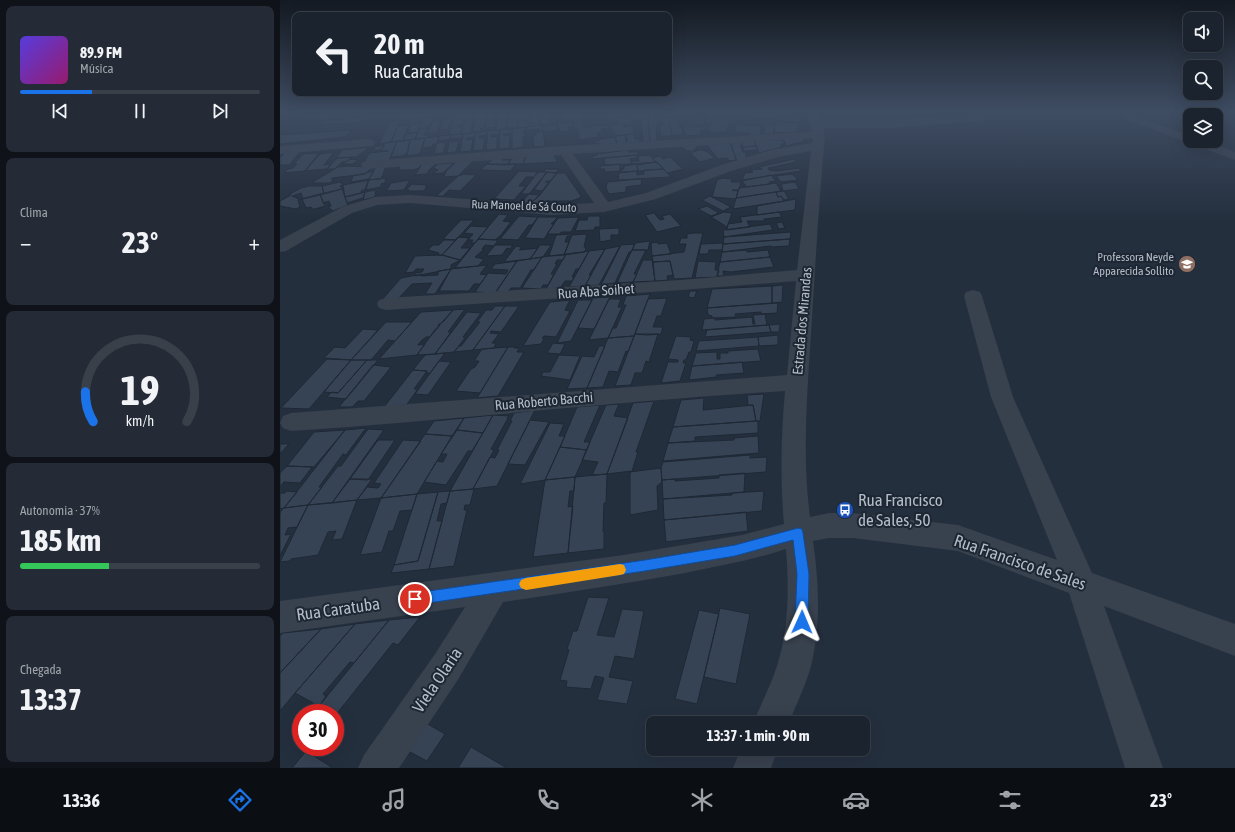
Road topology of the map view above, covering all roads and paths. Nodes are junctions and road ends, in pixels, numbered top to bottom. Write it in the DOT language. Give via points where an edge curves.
graph roads {
  1 [pos="320,147"];
  2 [pos="602,147"];
  3 [pos="786,147"];
  4 [pos="815,147"];
  5 [pos="1213,148"];
  6 [pos="280,150"];
  7 [pos="564,150"];
  8 [pos="1235,156"];
  9 [pos="368,165"];
  10 [pos="604,207"];
  11 [pos="280,247"];
  12 [pos="806,275"];
  13 [pos="973,296"];
  14 [pos="386,304"];
  15 [pos="797,382"];
  16 [pos="291,422"];
  17 [pos="798,533"];
  18 [pos="1081,583"];
  19 [pos="494,589"];
  20 [pos="280,617"];
  21 [pos="1235,640"];
  22 [pos="774,716"];
  23 [pos="757,756"];
  24 [pos="376,768"];
  25 [pos="752,768"];
  26 [pos="1144,768"];
  1 -- 6 [label="street"];
  2 -- 7 [label="street"];
  3 -- 10 [label="street, Rua Manoel de Sá Couto" via="776,153 726,168 651,196"];
  4 -- 12 [label="street, Estrada dos Mirandas"];
  5 -- 8 [label="street"];
  7 -- 9 [label="street"];
  7 -- 10 [label="street"];
  10 -- 11 [label="street, Rua Manoel de Sá Couto" via="551,210 410,198 375,201 347,210"];
  12 -- 14 [label="street, Rua Aba Soihet"];
  12 -- 15 [label="street, Estrada dos Mirandas"];
  13 -- 18 [label="street" via="1002,397"];
  15 -- 16 [label="street, Rua Roberto Bacchi" via="568,399 377,418"];
  15 -- 17 [label="street, Estrada dos Mirandas" via="793,461"];
  17 -- 18 [label="street, Rua Francisco de Sales" via="836,525 869,526 928,536 958,538"];
  17 -- 19 [label="street, Rua Caratuba" via="735,550"];
  17 -- 22 [label="street, Estrada dos Mirandas" via="803,574 802,622 794,666"];
  18 -- 21 [label="street, Rua Francisco de Sales"];
  18 -- 26 [label="street"];
  19 -- 20 [label="street, Rua Caratuba"];
  19 -- 24 [label="street, Viela Olaria" via="448,666"];
  23 -- 25 [label="street"];
}
